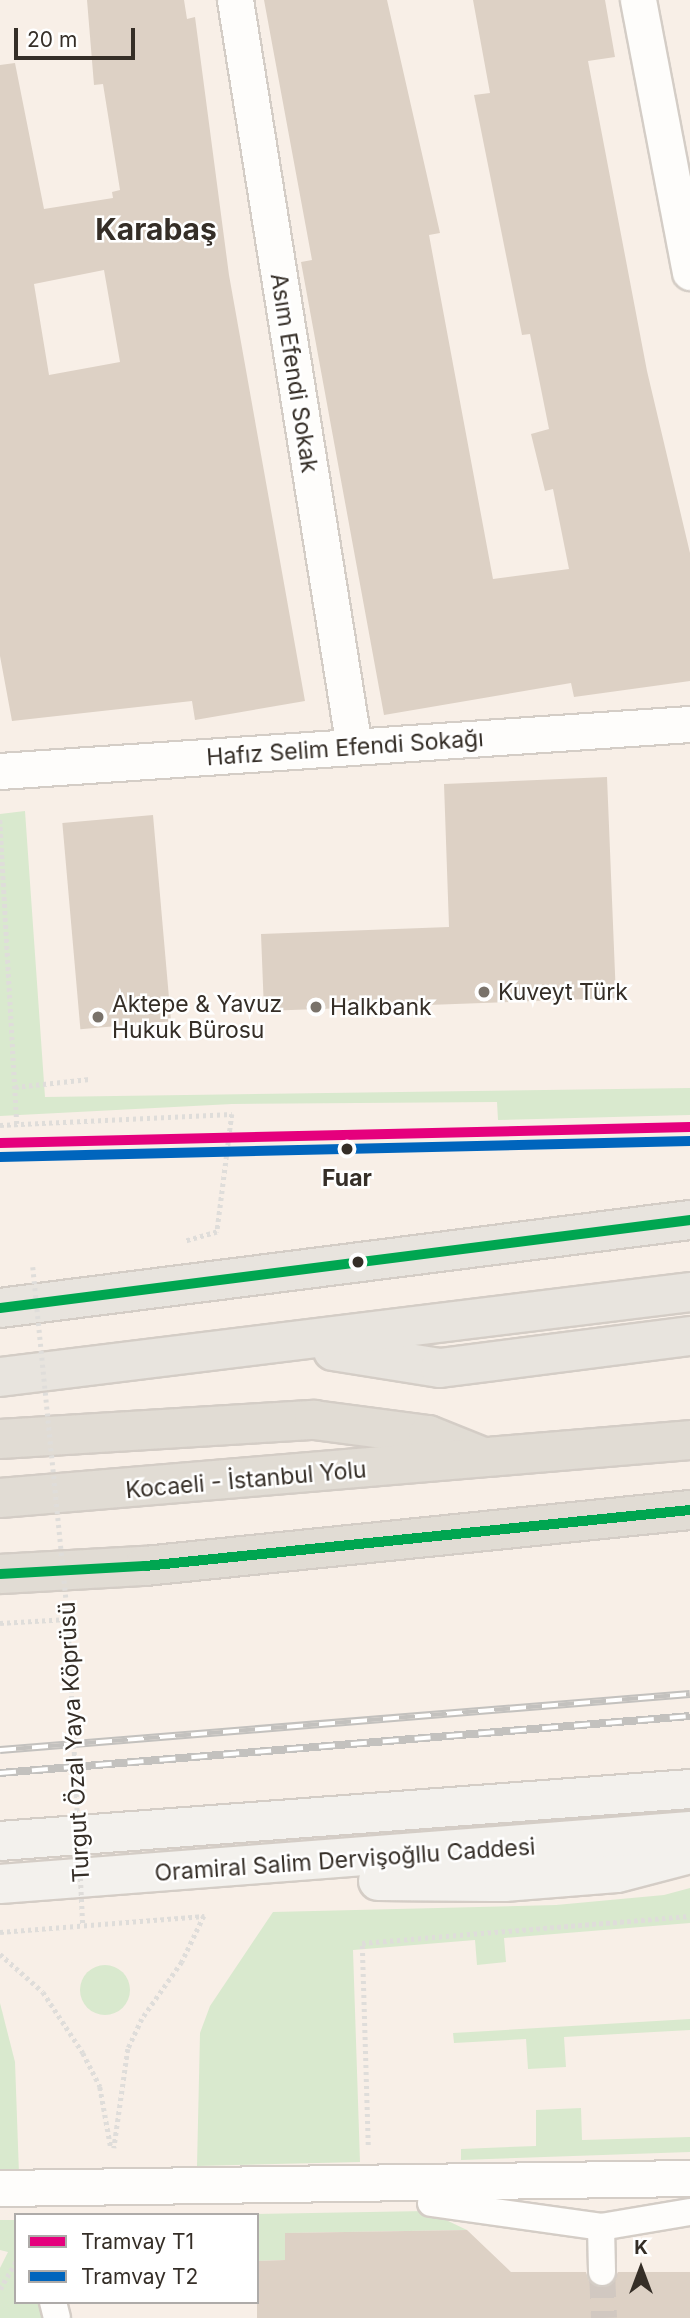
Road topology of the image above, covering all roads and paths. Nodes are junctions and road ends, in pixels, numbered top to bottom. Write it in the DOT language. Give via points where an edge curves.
graph roads {
  1 [pos="234,0"];
  2 [pos="638,0"];
  3 [pos="690,272"];
  4 [pos="690,724"];
  5 [pos="354,747"];
  6 [pos="0,771"];
  7 [pos="0,820"];
  8 [pos="90,1079"];
  9 [pos="15,1087"];
  10 [pos="17,1124"];
  11 [pos="0,1125"];
  12 [pos="690,1220"];
  13 [pos="180,1244"];
  14 [pos="33,1267"];
  15 [pos="41,1280"];
  16 [pos="28,1281"];
  17 [pos="690,1292"];
  18 [pos="0,1308"];
  19 [pos="690,1336"];
  20 [pos="290,1344"];
  21 [pos="0,1377"];
  22 [pos="0,1440"];
  23 [pos="690,1440"];
  24 [pos="492,1460"];
  25 [pos="0,1499"];
  26 [pos="690,1510"];
  27 [pos="690,1522"];
  28 [pos="511,1530"];
  29 [pos="0,1574"];
  30 [pos="68,1619"];
  31 [pos="0,1623"];
  32 [pos="690,1789"];
  33 [pos="690,1831"];
  34 [pos="0,1841"];
  35 [pos="690,1854"];
  36 [pos="272,1867"];
  37 [pos="0,1884"];
  38 [pos="690,1916"];
  39 [pos="83,1925"];
  40 [pos="0,1932"];
  41 [pos="0,1954"];
  42 [pos="368,2148"];
  43 [pos="690,2178"];
  44 [pos="0,2188"];
  45 [pos="690,2201"];
  46 [pos="431,2203"];
  47 [pos="0,2206"];
  48 [pos="690,2212"];
  49 [pos="601,2227"];
  50 [pos="14,2264"];
  51 [pos="602,2272"];
  52 [pos="0,2289"];
  1 -- 5 [label="street, Asım Efendi Sokak"];
  2 -- 3 [label="street"];
  4 -- 5 [label="street, Hafız Selim Efendi Sokağı"];
  5 -- 6 [label="street, Hafız Selim Efendi Sokağı"];
  7 -- 9 [label="path"];
  8 -- 9 [label="path"];
  9 -- 10 [label="path"];
  10 -- 11 [label="path"];
  10 -- 13 [label="path" via="232,1114 217,1232"];
  12 -- 18 [label="main road"];
  14 -- 30 [label="path, Turgut Özal Yaya Köprüsü, bridge"];
  15 -- 16 [label="path"];
  17 -- 20 [label="main road"];
  19 -- 20 [label="main road" via="440,1368"];
  20 -- 21 [label="main road"];
  22 -- 24 [label="highway" via="314,1420 428,1434"];
  23 -- 24 [label="highway, Kocaeli - İstanbul Yolu"];
  24 -- 25 [label="highway, Kocaeli - İstanbul Yolu"];
  26 -- 28 [label="highway"];
  27 -- 28 [label="highway"];
  28 -- 29 [label="highway" via="145,1566"];
  30 -- 31 [label="path"];
  30 -- 39 [label="path, Turgut Özal Yaya Köprüsü, bridge"];
  32 -- 34 [label="main road, Oramiral Salim Dervişoğllu Caddesi"];
  33 -- 36 [label="main road, Oramiral Salim Dervişoğllu Caddesi"];
  35 -- 36 [label="main road" via="617,1872 504,1882 371,1881"];
  36 -- 37 [label="main road, Oramiral Salim Dervişoğllu Caddesi"];
  38 -- 42 [label="path" via="362,1943"];
  39 -- 40 [label="path"];
  39 -- 41 [label="path" via="204,1916 188,1952 142,2018 128,2049 113,2160 100,2087 83,2053 43,1992"];
  43 -- 44 [label="street"];
  45 -- 46 [label="street"];
  46 -- 47 [label="street"];
  46 -- 49 [label="street"];
  48 -- 49 [label="street"];
  49 -- 51 [label="street"];
  50 -- 52 [label="path"];
}
